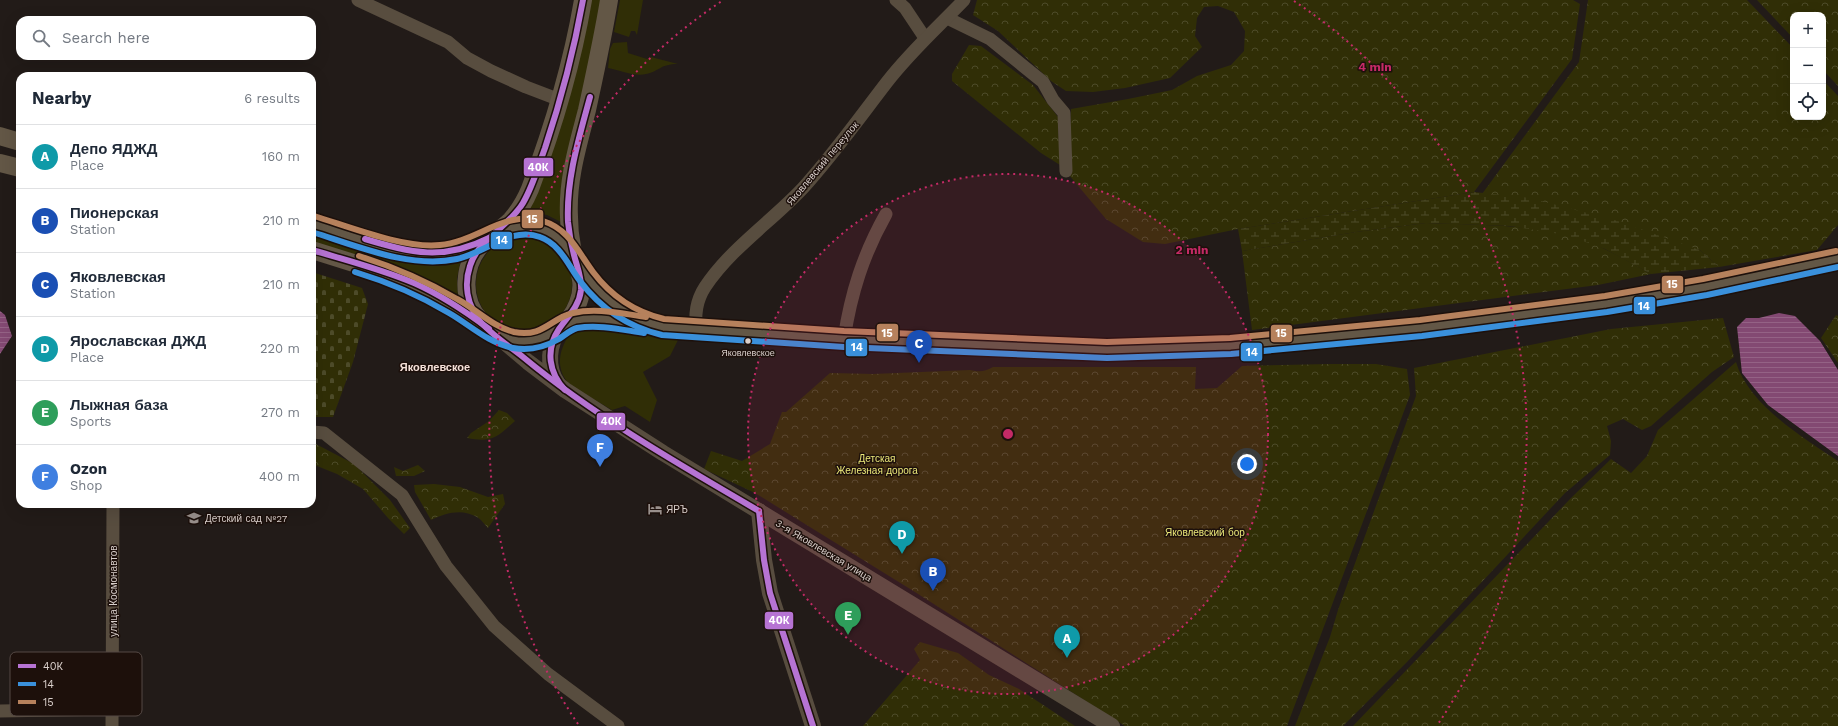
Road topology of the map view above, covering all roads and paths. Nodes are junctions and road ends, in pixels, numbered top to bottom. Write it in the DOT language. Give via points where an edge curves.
graph roads {
  1 [pos="358,0"];
  2 [pos="584,0"];
  3 [pos="609,0"];
  4 [pos="896,0"];
  5 [pos="964,0"];
  6 [pos="947,18"];
  7 [pos="925,38"];
  8 [pos="560,100"];
  9 [pos="0,136"];
  10 [pos="16,141"];
  11 [pos="0,163"];
  12 [pos="16,167"];
  13 [pos="1066,170"];
  14 [pos="886,214"];
  15 [pos="316,225"];
  16 [pos="492,236"];
  17 [pos="316,251"];
  18 [pos="1838,259"];
  19 [pos="576,261"];
  20 [pos="562,326"];
  21 [pos="663,327"];
  22 [pos="488,328"];
  23 [pos="696,330"];
  24 [pos="844,339"];
  25 [pos="565,390"];
  26 [pos="316,432"];
  27 [pos="113,508"];
  28 [pos="759,511"];
  29 [pos="112,652"];
  30 [pos="0,711"];
  31 [pos="10,711"];
  32 [pos="618,726"];
  33 [pos="813,726"];
  34 [pos="1112,726"];
  1 -- 8 [label="street" via="448,42 467,58 491,71"];
  2 -- 8 [label="main road"];
  3 -- 19 [label="main road" via="569,187 569,225"];
  4 -- 7 [label="street" via="905,8"];
  5 -- 6 [label="street, Яковлевский переулок"];
  6 -- 7 [label="street, Яковлевский переулок"];
  6 -- 13 [label="street" via="990,39 1044,82 1053,100 1064,113"];
  7 -- 23 [label="street, Яковлевский переулок" via="802,188 722,264 699,298 695,313"];
  8 -- 16 [label="main road" via="527,197 514,216"];
  9 -- 10 [label="main road"];
  11 -- 12 [label="main road"];
  14 -- 24 [label="street" via="862,260 849,306"];
  15 -- 16 [label="main road" via="420,253 460,250"];
  16 -- 19 [label="main road" via="521,226 542,229 562,240"];
  16 -- 22 [label="main road" via="477,250 466,278 472,308"];
  17 -- 22 [label="main road" via="407,281"];
  18 -- 24 [label="main road" via="1705,287 1606,304 1421,328 1231,346 1107,350"];
  19 -- 20 [label="main road" via="581,282 578,302"];
  19 -- 21 [label="main road" via="596,288 615,306 640,321"];
  20 -- 21 [label="main road" via="582,319"];
  20 -- 22 [label="main road" via="548,336 530,341 511,340"];
  20 -- 25 [label="street, 3-я Яковлевская улица" via="552,348 550,368 554,378"];
  21 -- 23 [label="main road"];
  22 -- 25 [label="street, 3-я Яковлевская улица"];
  23 -- 24 [label="main road"];
  25 -- 28 [label="street, 3-я Яковлевская улица"];
  26 -- 32 [label="street" via="324,433 402,495 446,566 494,626 548,674"];
  27 -- 29 [label="street, улица Космонавтов"];
  28 -- 33 [label="street" via="770,593"];
  28 -- 34 [label="street, 3-я Яковлевская улица"];
  30 -- 31 [label="street"];
}
